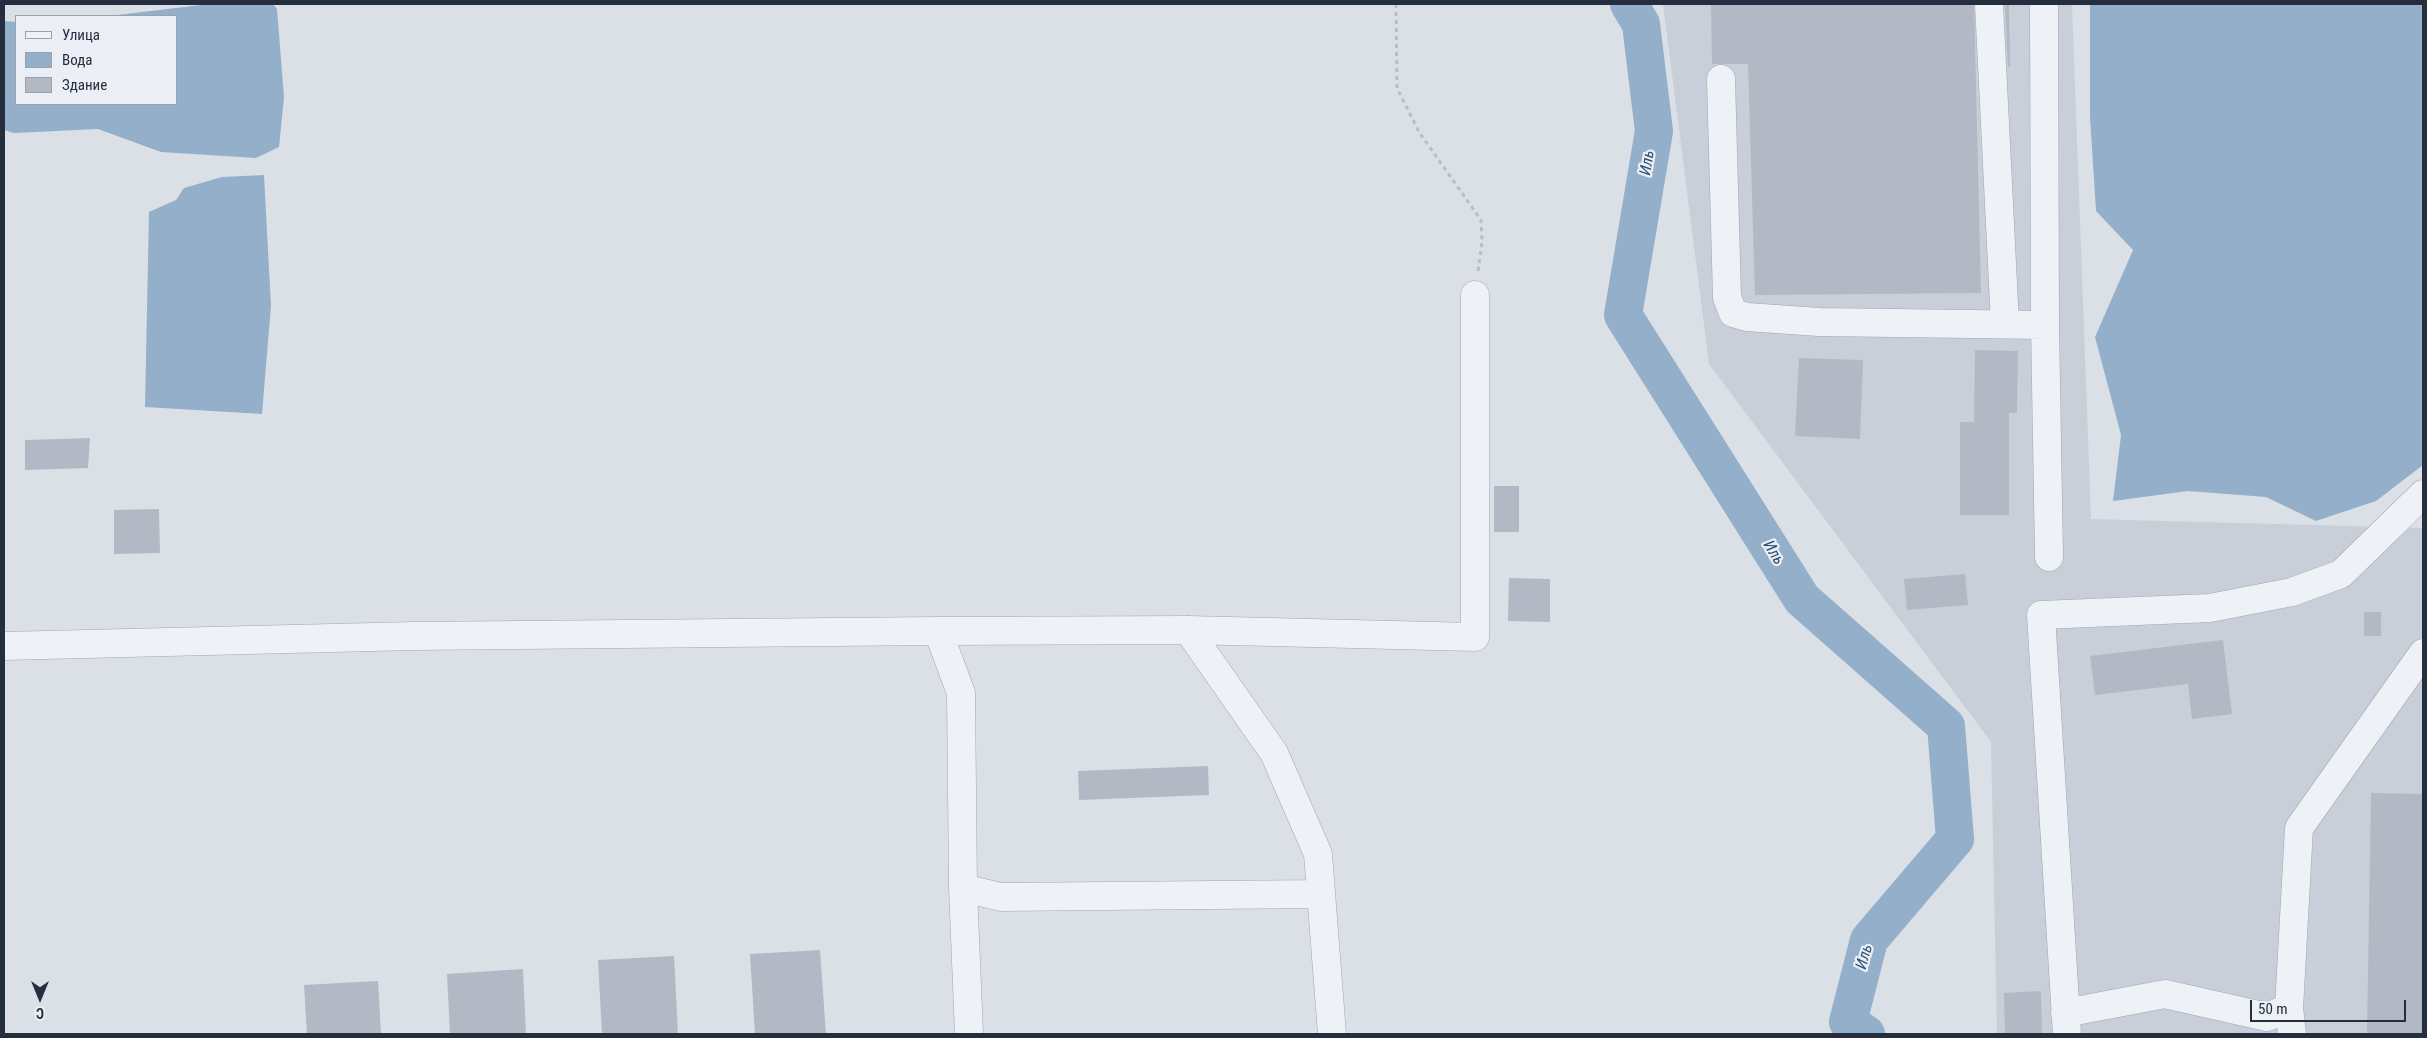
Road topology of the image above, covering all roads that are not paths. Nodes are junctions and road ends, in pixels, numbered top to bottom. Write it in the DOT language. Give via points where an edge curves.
graph roads {
  1 [pos="1989,4"];
  2 [pos="2044,4"];
  3 [pos="1721,79"];
  4 [pos="1475,295"];
  5 [pos="2005,324"];
  6 [pos="2045,325"];
  7 [pos="2423,494"];
  8 [pos="2049,556"];
  9 [pos="1188,630"];
  10 [pos="938,631"];
  11 [pos="4,646"];
  12 [pos="2423,653"];
  13 [pos="963,888"];
  14 [pos="1319,894"];
  15 [pos="2289,1008"];
  16 [pos="2066,1024"];
  17 [pos="968,1034"];
  18 [pos="1332,1034"];
  19 [pos="2292,1034"];
  1 -- 5 [label="lane"];
  2 -- 6 [label="lane"];
  3 -- 5 [label="lane" via="1728,297 1733,313 1747,317 1819,322"];
  4 -- 9 [label="lane" via="1475,636"];
  5 -- 6 [label="lane"];
  6 -- 8 [label="lane"];
  7 -- 16 [label="lane" via="2341,574 2292,592 2210,608 2041,615"];
  9 -- 10 [label="lane"];
  9 -- 14 [label="lane" via="1274,753 1318,854"];
  10 -- 11 [label="lane" via="414,636"];
  10 -- 13 [label="lane" via="960,693"];
  12 -- 15 [label="lane" via="2298,828"];
  13 -- 14 [label="lane" via="1001,897"];
  13 -- 17 [label="lane"];
  14 -- 18 [label="lane"];
  15 -- 16 [label="lane" via="2267,1017 2165,994"];
  15 -- 19 [label="lane"];
}
